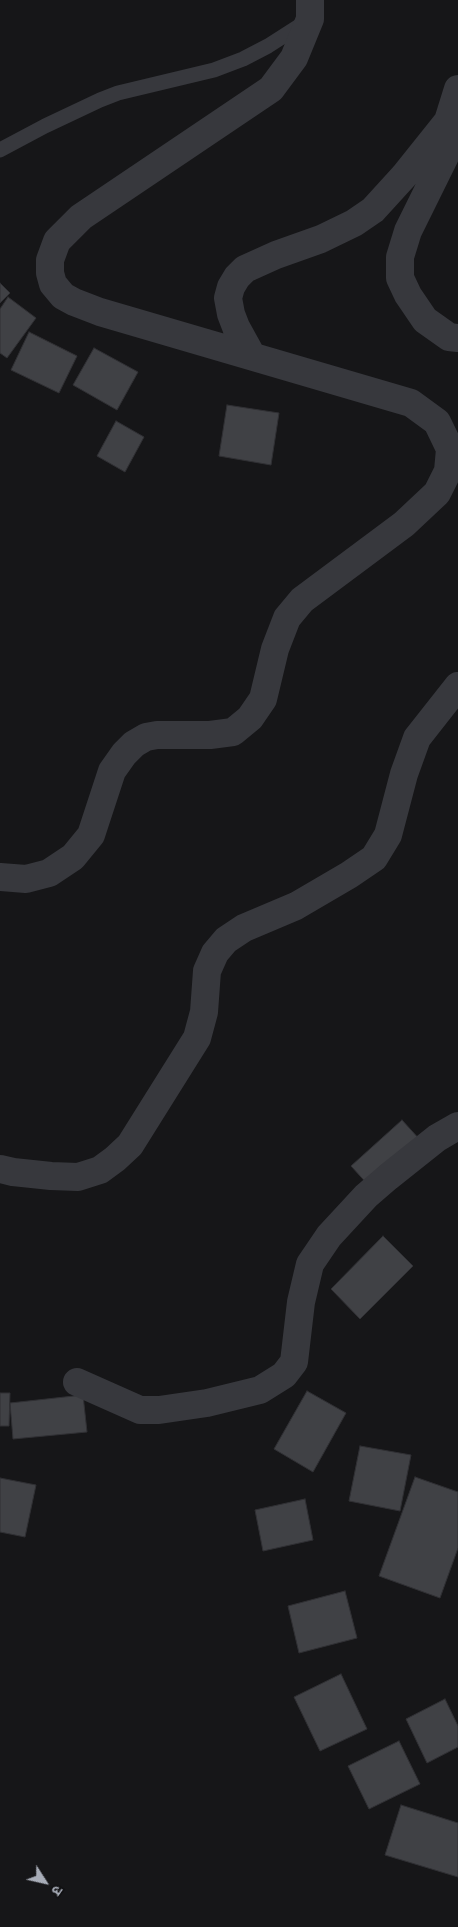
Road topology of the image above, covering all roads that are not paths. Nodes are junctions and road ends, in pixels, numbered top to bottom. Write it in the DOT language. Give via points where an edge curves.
graph roads {
  1 [pos="310,10"];
  2 [pos="458,90"];
  3 [pos="448,121"];
  4 [pos="0,150"];
  5 [pos="458,338"];
  6 [pos="252,356"];
  7 [pos="458,686"];
  8 [pos="0,877"];
  9 [pos="458,1126"];
  10 [pos="0,1168"];
  11 [pos="77,1382"];
  1 -- 4 [label="lane" via="268,46 243,59 214,70 118,93"];
  1 -- 6 [label="street" via="294,58 271,89 81,217 57,241 50,260 53,284 63,296 74,302"];
  2 -- 3 [label="street"];
  3 -- 5 [label="street" via="450,146 408,231 400,257 400,278 425,320 449,336"];
  3 -- 6 [label="street" via="373,210 354,223 276,255 246,269 237,277 228,298 231,314"];
  6 -- 8 [label="street" via="411,403 437,422 450,449 448,471 437,493 404,524 302,600 287,618 262,699 250,718 232,732 210,736 157,735 134,744 112,771 91,834 73,857 49,872 26,878"];
  7 -- 10 [label="street" via="417,738 388,835 374,858 296,906 244,928 226,940 215,953 206,971 204,1012 197,1038 130,1145 100,1170 78,1177"];
  9 -- 11 [label="street" via="401,1166 366,1196 329,1236 310,1264 301,1302 294,1362 284,1375 260,1390 160,1410 140,1410"];
}
